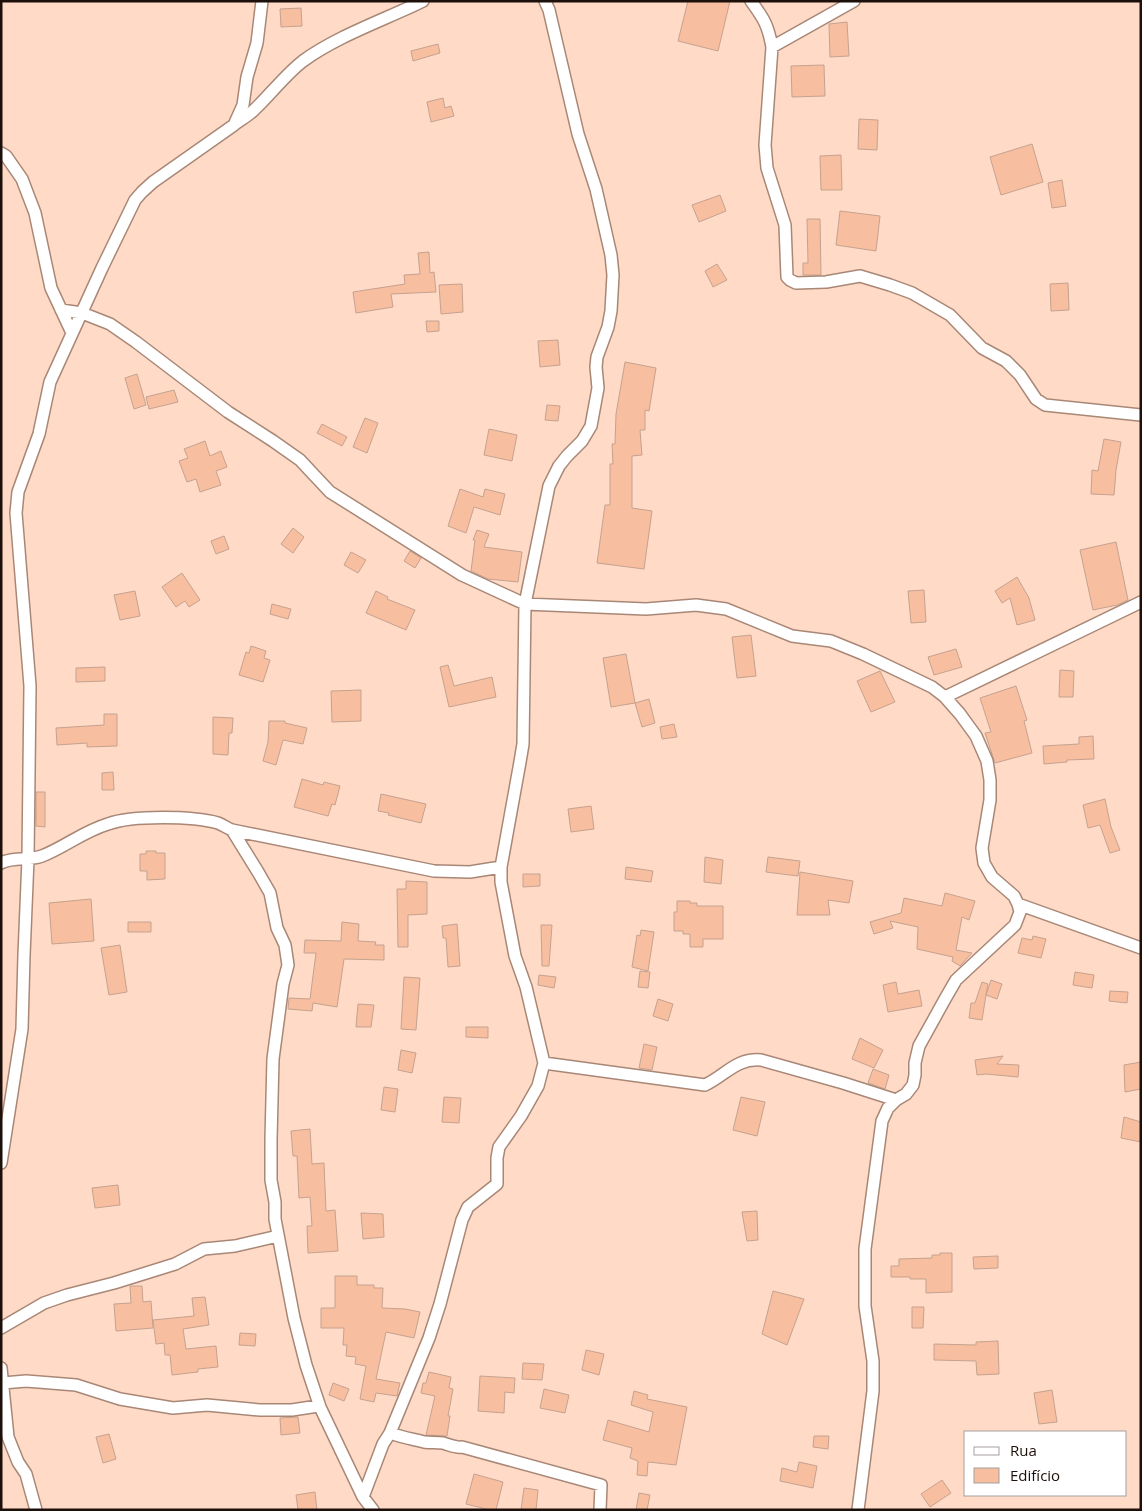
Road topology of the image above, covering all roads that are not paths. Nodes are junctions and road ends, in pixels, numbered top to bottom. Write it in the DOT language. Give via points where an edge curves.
graph roads {
  1 [pos="262,1"];
  2 [pos="423,1"];
  3 [pos="545,1"];
  4 [pos="751,1"];
  5 [pos="854,1"];
  6 [pos="772,47"];
  7 [pos="234,125"];
  8 [pos="1,153"];
  9 [pos="61,310"];
  10 [pos="82,313"];
  11 [pos="72,333"];
  12 [pos="1141,416"];
  13 [pos="1141,602"];
  14 [pos="524,604"];
  15 [pos="945,697"];
  16 [pos="232,830"];
  17 [pos="28,859"];
  18 [pos="1,863"];
  19 [pos="501,868"];
  20 [pos="1018,904"];
  21 [pos="1141,948"];
  22 [pos="544,1063"];
  23 [pos="896,1100"];
  24 [pos="1,1163"];
  25 [pos="278,1236"];
  26 [pos="1,1328"];
  27 [pos="1,1368"];
  28 [pos="3,1383"];
  29 [pos="320,1407"];
  30 [pos="390,1433"];
  31 [pos="363,1497"];
  32 [pos="36,1510"];
  33 [pos="374,1510"];
  34 [pos="600,1510"];
  35 [pos="858,1510"];
  1 -- 7 [label="street" via="243,105"];
  2 -- 7 [label="street" via="343,38 301,62 253,112"];
  3 -- 14 [label="street" via="578,134 596,189 613,275 608,327 597,357 598,388 591,426 549,486"];
  4 -- 6 [label="street" via="764,19"];
  5 -- 6 [label="street"];
  6 -- 12 [label="street" via="765,145 767,168 785,225 786,276 790,280 796,283 826,282 860,276 912,293 950,316 982,348 1006,361 1036,399 1045,405"];
  7 -- 10 [label="street" via="165,174 135,200"];
  8 -- 9 [label="street" via="22,180 35,213 51,288"];
  9 -- 10 [label="street"];
  9 -- 11 [label="street"];
  10 -- 11 [label="street"];
  10 -- 14 [label="street" via="110,324 228,412 273,440 300,460 330,492 462,575"];
  11 -- 17 [label="street" via="50,382 39,434 18,492 16,513 30,686"];
  13 -- 15 [label="street"];
  14 -- 15 [label="street" via="646,609 696,605 726,609 792,636 831,642 855,651 932,687"];
  14 -- 19 [label="street" via="522,744"];
  15 -- 20 [label="street" via="976,736 987,761 990,800 982,848 984,863 992,877 1014,896"];
  16 -- 17 [label="street" via="196,819 125,820 109,823"];
  16 -- 19 [label="street" via="434,871 470,872"];
  16 -- 25 [label="street" via="270,893 288,965 273,1059 272,1180"];
  17 -- 18 [label="street" via="15,858"];
  17 -- 24 [label="street" via="22,1029"];
  19 -- 22 [label="street" via="515,956 526,987"];
  20 -- 21 [label="street"];
  20 -- 23 [label="street" via="1020,912 1015,925 956,980 944,998 919,1046 914,1085"];
  22 -- 23 [label="street" via="705,1085 740,1063 761,1060"];
  22 -- 30 [label="street" via="538,1086 499,1146 497,1184 468,1207 462,1220 429,1338"];
  23 -- 35 [label="street" via="882,1121 866,1249 865,1306 872,1353 873,1391"];
  25 -- 26 [label="street" via="235,1246 204,1248 175,1264 44,1303"];
  25 -- 29 [label="street" via="300,1346"];
  27 -- 28 [label="street"];
  28 -- 29 [label="street" via="26,1381 76,1385 120,1399 168,1408 207,1405 292,1410"];
  28 -- 32 [label="street" via="8,1437 26,1474"];
  29 -- 31 [label="street"];
  30 -- 31 [label="street"];
  30 -- 34 [label="street" via="442,1443 600,1485"];
  31 -- 33 [label="street"];
}
